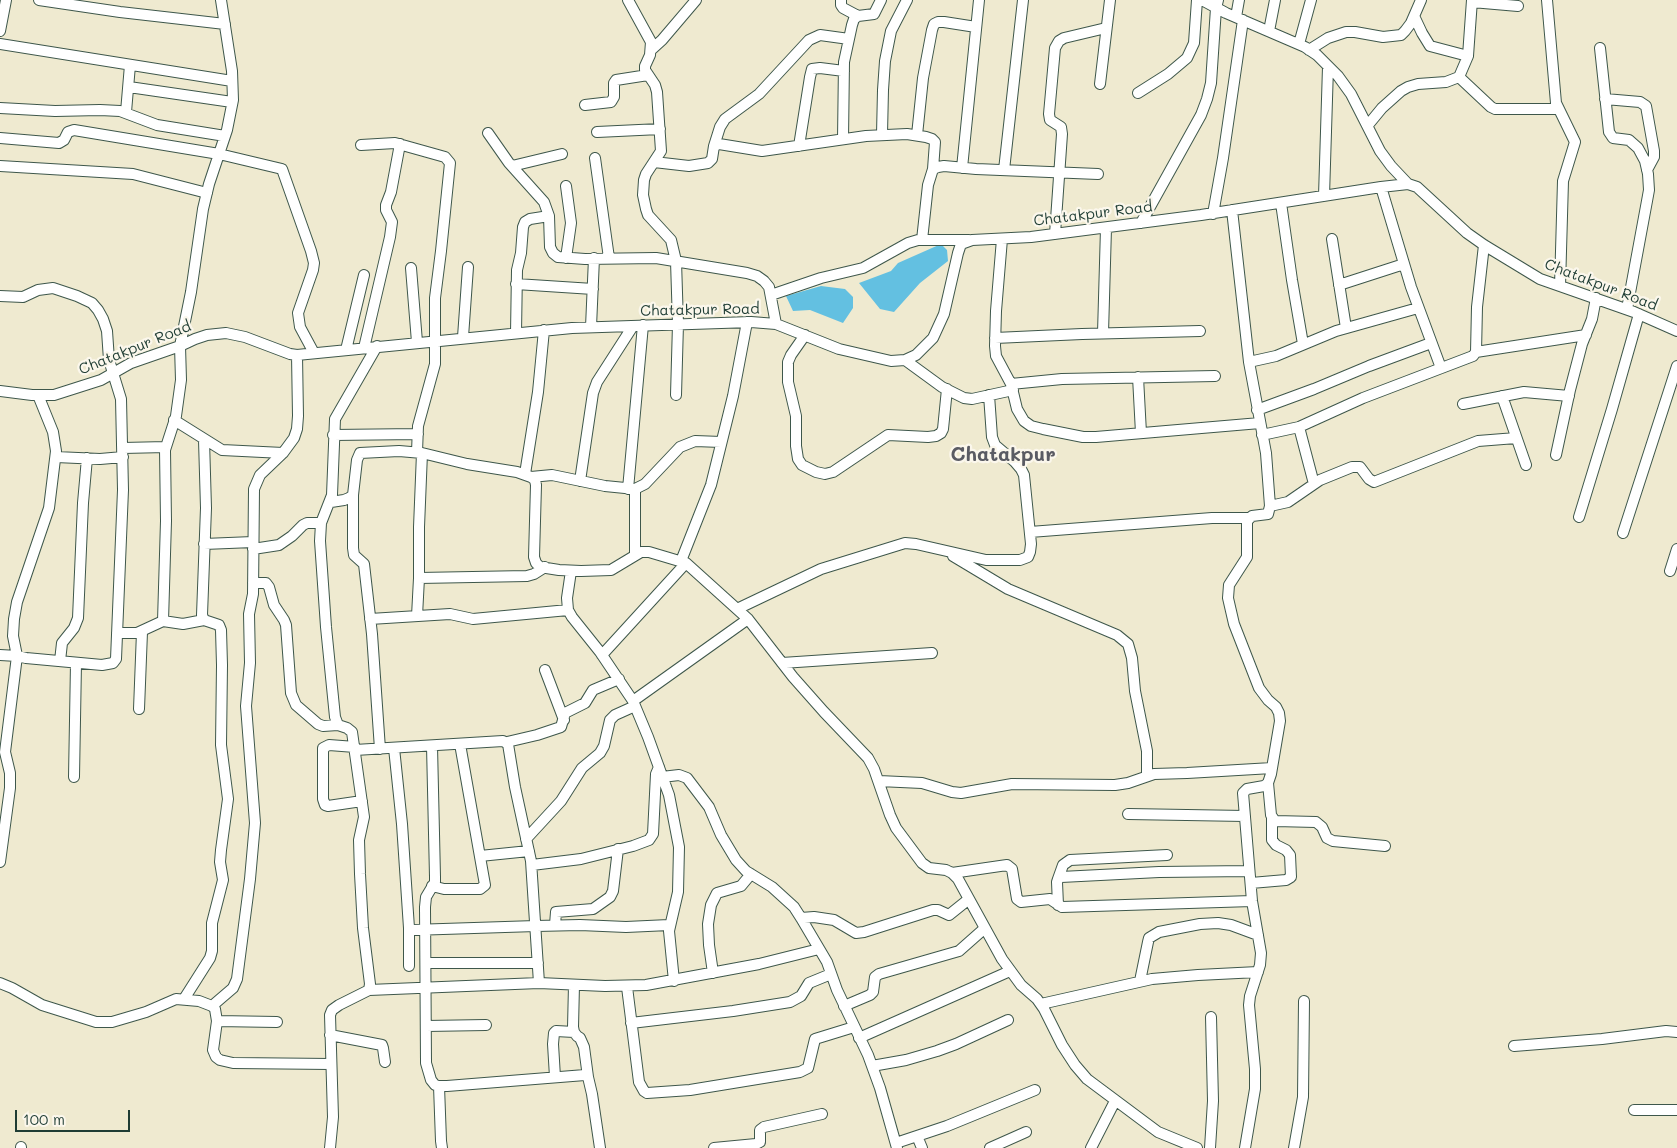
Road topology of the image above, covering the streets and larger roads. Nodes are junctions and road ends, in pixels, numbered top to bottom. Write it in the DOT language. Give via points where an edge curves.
graph roads {
  1 [pos="40,0"];
  2 [pos="216,0"];
  3 [pos="221,0"];
  4 [pos="628,0"];
  5 [pos="696,0"];
  6 [pos="841,0"];
  7 [pos="881,0"];
  8 [pos="907,0"];
  9 [pos="979,0"];
  10 [pos="1023,0"];
  11 [pos="1110,0"];
  12 [pos="1197,0"];
  13 [pos="1202,0"];
  14 [pos="1239,0"];
  15 [pos="1275,0"];
  16 [pos="1311,0"];
  17 [pos="1421,0"];
  18 [pos="1547,0"];
  19 [pos="1472,1"];
  20 [pos="1217,4"];
  21 [pos="109,5"];
  22 [pos="4,6"];
  23 [pos="1518,6"];
  24 [pos="858,16"];
  25 [pos="1414,16"];
  26 [pos="1240,19"];
  27 [pos="225,24"];
  28 [pos="976,27"];
  29 [pos="1106,28"];
  30 [pos="0,31"];
  31 [pos="1269,31"];
  32 [pos="849,39"];
  33 [pos="0,44"];
  34 [pos="1299,44"];
  35 [pos="1600,48"];
  36 [pos="651,50"];
  37 [pos="1309,50"];
  38 [pos="1468,56"];
  39 [pos="130,65"];
  40 [pos="1328,67"];
  41 [pos="844,71"];
  42 [pos="648,74"];
  43 [pos="1458,77"];
  44 [pos="232,81"];
  45 [pos="1100,84"];
  46 [pos="129,88"];
  47 [pos="1138,93"];
  48 [pos="1605,100"];
  49 [pos="232,102"];
  50 [pos="585,106"];
  51 [pos="0,108"];
  52 [pos="1558,109"];
  53 [pos="126,112"];
  54 [pos="1368,125"];
  55 [pos="660,129"];
  56 [pos="488,132"];
  57 [pos="597,132"];
  58 [pos="882,134"];
  59 [pos="225,136"];
  60 [pos="917,136"];
  61 [pos="0,138"];
  62 [pos="843,139"];
  63 [pos="400,144"];
  64 [pos="361,146"];
  65 [pos="714,146"];
  66 [pos="799,146"];
  67 [pos="219,154"];
  68 [pos="562,154"];
  69 [pos="595,158"];
  70 [pos="654,162"];
  71 [pos="0,166"];
  72 [pos="512,166"];
  73 [pos="962,168"];
  74 [pos="933,169"];
  75 [pos="1004,170"];
  76 [pos="1647,170"];
  77 [pos="1059,172"];
  78 [pos="1098,174"];
  79 [pos="1408,184"];
  80 [pos="566,186"];
  81 [pos="1381,187"];
  82 [pos="207,193"];
  83 [pos="1324,196"];
  84 [pos="1281,203"];
  85 [pos="1232,210"];
  86 [pos="1213,214"];
  87 [pos="549,216"];
  88 [pos="1142,223"];
  89 [pos="1106,228"];
  90 [pos="1055,234"];
  91 [pos="1332,238"];
  92 [pos="1002,239"];
  93 [pos="922,240"];
  94 [pos="972,240"];
  95 [pos="1484,245"];
  96 [pos="566,258"];
  97 [pos="594,258"];
  98 [pos="609,258"];
  99 [pos="676,261"];
  100 [pos="1404,264"];
  101 [pos="468,267"];
  102 [pos="411,268"];
  103 [pos="364,275"];
  104 [pos="516,284"];
  105 [pos="1339,285"];
  106 [pos="1560,286"];
  107 [pos="593,289"];
  108 [pos="771,295"];
  109 [pos="0,296"];
  110 [pos="1596,298"];
  111 [pos="1418,308"];
  112 [pos="1627,310"];
  113 [pos="1640,314"];
  114 [pos="747,322"];
  115 [pos="678,324"];
  116 [pos="776,324"];
  117 [pos="638,326"];
  118 [pos="591,327"];
  119 [pos="1346,328"];
  120 [pos="544,330"];
  121 [pos="1200,331"];
  122 [pos="1677,331"];
  123 [pos="516,333"];
  124 [pos="1103,333"];
  125 [pos="805,335"];
  126 [pos="1586,335"];
  127 [pos="463,337"];
  128 [pos="995,338"];
  129 [pos="434,340"];
  130 [pos="417,342"];
  131 [pos="1431,343"];
  132 [pos="1303,344"];
  133 [pos="180,346"];
  134 [pos="377,346"];
  135 [pos="364,348"];
  136 [pos="346,350"];
  137 [pos="1476,352"];
  138 [pos="314,353"];
  139 [pos="298,355"];
  140 [pos="905,360"];
  141 [pos="1249,362"];
  142 [pos="1677,366"];
  143 [pos="1441,368"];
  144 [pos="114,373"];
  145 [pos="1215,376"];
  146 [pos="1138,377"];
  147 [pos="1012,387"];
  148 [pos="947,390"];
  149 [pos="0,392"];
  150 [pos="38,395"];
  151 [pos="676,395"];
  152 [pos="989,395"];
  153 [pos="1502,396"];
  154 [pos="1569,396"];
  155 [pos="1463,404"];
  156 [pos="1258,410"];
  157 [pos="174,420"];
  158 [pos="1260,423"];
  159 [pos="1299,427"];
  160 [pos="1141,433"];
  161 [pos="418,434"];
  162 [pos="334,435"];
  163 [pos="1262,435"];
  164 [pos="1516,438"];
  165 [pos="204,440"];
  166 [pos="721,442"];
  167 [pos="166,446"];
  168 [pos="123,452"];
  169 [pos="283,453"];
  170 [pos="419,453"];
  171 [pos="1556,456"];
  172 [pos="56,457"];
  173 [pos="87,458"];
  174 [pos="1526,465"];
  175 [pos="528,476"];
  176 [pos="580,481"];
  177 [pos="1314,484"];
  178 [pos="632,489"];
  179 [pos="353,495"];
  180 [pos="331,502"];
  181 [pos="1270,506"];
  182 [pos="1579,517"];
  183 [pos="1249,518"];
  184 [pos="321,523"];
  185 [pos="1030,532"];
  186 [pos="1623,533"];
  187 [pos="204,544"];
  188 [pos="253,546"];
  189 [pos="1677,549"];
  190 [pos="944,550"];
  191 [pos="635,555"];
  192 [pos="684,562"];
  193 [pos="545,567"];
  194 [pos="571,571"];
  195 [pos="1670,571"];
  196 [pos="419,578"];
  197 [pos="253,583"];
  198 [pos="737,609"];
  199 [pos="568,610"];
  200 [pos="417,616"];
  201 [pos="748,618"];
  202 [pos="370,619"];
  203 [pos="204,620"];
  204 [pos="163,621"];
  205 [pos="142,632"];
  206 [pos="117,633"];
  207 [pos="932,653"];
  208 [pos="602,655"];
  209 [pos="0,656"];
  210 [pos="17,656"];
  211 [pos="60,661"];
  212 [pos="76,662"];
  213 [pos="782,663"];
  214 [pos="546,670"];
  215 [pos="619,679"];
  216 [pos="634,703"];
  217 [pos="139,709"];
  218 [pos="564,721"];
  219 [pos="338,725"];
  220 [pos="507,742"];
  221 [pos="460,744"];
  222 [pos="432,746"];
  223 [pos="355,748"];
  224 [pos="380,748"];
  225 [pos="394,748"];
  226 [pos="1272,768"];
  227 [pos="660,772"];
  228 [pos="1147,776"];
  229 [pos="74,777"];
  230 [pos="879,781"];
  231 [pos="1268,783"];
  232 [pos="362,801"];
  233 [pos="1128,814"];
  234 [pos="1245,816"];
  235 [pos="1272,818"];
  236 [pos="526,839"];
  237 [pos="1385,846"];
  238 [pos="618,849"];
  239 [pos="529,851"];
  240 [pos="1167,855"];
  241 [pos="480,856"];
  242 [pos="0,862"];
  243 [pos="532,865"];
  244 [pos="1250,871"];
  245 [pos="952,873"];
  246 [pos="751,874"];
  247 [pos="1058,879"];
  248 [pos="1251,883"];
  249 [pos="432,886"];
  250 [pos="969,899"];
  251 [pos="1252,901"];
  252 [pos="1058,905"];
  253 [pos="801,918"];
  254 [pos="555,925"];
  255 [pos="669,925"];
  256 [pos="536,926"];
  257 [pos="408,928"];
  258 [pos="426,928"];
  259 [pos="985,928"];
  260 [pos="1258,935"];
  261 [pos="819,949"];
  262 [pos="538,962"];
  263 [pos="426,963"];
  264 [pos="409,966"];
  265 [pos="1010,971"];
  266 [pos="1258,972"];
  267 [pos="713,973"];
  268 [pos="831,974"];
  269 [pos="674,981"];
  270 [pos="1140,981"];
  271 [pos="0,983"];
  272 [pos="539,983"];
  273 [pos="574,985"];
  274 [pos="426,986"];
  275 [pos="627,987"];
  276 [pos="369,990"];
  277 [pos="184,999"];
  278 [pos="1304,1001"];
  279 [pos="1041,1004"];
  280 [pos="212,1006"];
  281 [pos="844,1006"];
  282 [pos="1211,1017"];
  283 [pos="1008,1020"];
  284 [pos="217,1021"];
  285 [pos="277,1022"];
  286 [pos="631,1023"];
  287 [pos="486,1025"];
  288 [pos="426,1026"];
  289 [pos="854,1027"];
  290 [pos="574,1032"];
  291 [pos="1677,1032"];
  292 [pos="330,1035"];
  293 [pos="859,1038"];
  294 [pos="1514,1046"];
  295 [pos="385,1062"];
  296 [pos="331,1064"];
  297 [pos="872,1066"];
  298 [pos="555,1077"];
  299 [pos="588,1077"];
  300 [pos="439,1086"];
  301 [pos="1035,1090"];
  302 [pos="1115,1101"];
  303 [pos="1634,1110"];
  304 [pos="1677,1110"];
  305 [pos="822,1114"];
  306 [pos="1026,1132"];
  307 [pos="917,1136"];
  308 [pos="895,1147"];
  309 [pos="330,1148"];
  310 [pos="442,1148"];
  311 [pos="600,1148"];
  312 [pos="714,1148"];
  313 [pos="922,1148"];
  314 [pos="990,1148"];
  315 [pos="1091,1148"];
  316 [pos="1197,1148"];
  317 [pos="1210,1148"];
  318 [pos="1245,1148"];
  319 [pos="1294,1148"];
  1 -- 21 [label="street"];
  2 -- 3 [label="street"];
  3 -- 27 [label="street"];
  4 -- 36 [label="street" via="649,37"];
  5 -- 36 [label="street"];
  6 -- 24 [label="street" via="843,8"];
  7 -- 24 [label="street" via="874,14"];
  8 -- 58 [label="street" via="891,31 885,61"];
  9 -- 28 [label="street"];
  10 -- 75 [label="street"];
  11 -- 29 [label="street"];
  12 -- 47 [label="street" via="1194,43 1187,58"];
  13 -- 20 [label="street"];
  14 -- 26 [label="street"];
  15 -- 31 [label="street"];
  16 -- 34 [label="street"];
  17 -- 25 [label="street"];
  18 -- 52 [label="street"];
  19 -- 23 [label="street"];
  19 -- 38 [label="street"];
  20 -- 26 [label="street"];
  20 -- 88 [label="street" via="1207,99"];
  21 -- 27 [label="street"];
  22 -- 30 [label="street"];
  24 -- 32 [label="street" via="854,18"];
  25 -- 37 [label="street" via="1401,35 1382,37 1346,32"];
  25 -- 38 [label="street" via="1430,46"];
  26 -- 31 [label="street"];
  26 -- 86 [label="street" via="1225,149"];
  27 -- 44 [label="street"];
  28 -- 60 [label="street" via="944,22 934,24 923,78"];
  28 -- 73 [label="street"];
  29 -- 45 [label="street"];
  29 -- 77 [label="street" via="1064,38 1056,44 1049,114 1050,120 1062,130"];
  31 -- 34 [label="street"];
  32 -- 41 [label="street"];
  32 -- 65 [label="street" via="820,35 809,40 759,94 725,119"];
  33 -- 39 [label="street"];
  34 -- 37 [label="street"];
  35 -- 48 [label="street"];
  36 -- 42 [label="street" via="645,66"];
  37 -- 40 [label="street"];
  38 -- 43 [label="street"];
  39 -- 44 [label="street"];
  39 -- 46 [label="street"];
  40 -- 54 [label="street" via="1351,94"];
  40 -- 83 [label="street"];
  41 -- 62 [label="street"];
  41 -- 66 [label="street" via="812,69"];
  42 -- 50 [label="street" via="616,80 611,102"];
  42 -- 55 [label="street" via="656,88"];
  43 -- 52 [label="street" via="1495,109"];
  43 -- 54 [label="street" via="1446,82 1408,87 1382,108"];
  44 -- 49 [label="street"];
  46 -- 49 [label="street"];
  46 -- 53 [label="street"];
  48 -- 76 [label="street" via="1610,136 1633,143 1642,153"];
  48 -- 76 [label="street" via="1640,102 1646,106 1654,157"];
  49 -- 59 [label="street"];
  51 -- 53 [label="street"];
  52 -- 106 [label="street" via="1575,142 1562,190"];
  53 -- 59 [label="street" via="157,126"];
  54 -- 79 [label="street" via="1380,151"];
  55 -- 57 [label="street"];
  55 -- 70 [label="street" via="661,151"];
  56 -- 72 [label="street"];
  58 -- 60 [label="street"];
  58 -- 62 [label="street"];
  59 -- 67 [label="street"];
  60 -- 74 [label="street" via="935,142"];
  61 -- 67 [label="street" via="59,143 74,130"];
  62 -- 66 [label="street"];
  63 -- 64 [label="street"];
  63 -- 129 [label="street" via="445,157 450,163 435,298"];
  63 -- 135 [label="street" via="386,205 392,222 390,237"];
  65 -- 66 [label="street" via="725,144 762,152"];
  65 -- 70 [label="street" via="708,163 689,166"];
  67 -- 82 [label="street"];
  67 -- 138 [label="street" via="282,169 314,263 298,313 300,327"];
  68 -- 72 [label="street"];
  69 -- 98 [label="street"];
  70 -- 99 [label="street" via="644,178 644,200 648,215 671,240"];
  71 -- 82 [label="street" via="133,174"];
  72 -- 87 [label="street" via="544,202"];
  73 -- 74 [label="street" via="944,166"];
  73 -- 75 [label="street"];
  74 -- 93 [label="street"];
  75 -- 77 [label="street"];
  76 -- 112 [label="street" via="1647,201"];
  77 -- 78 [label="street"];
  77 -- 90 [label="street"];
  79 -- 81 [label="street, Chatakpur Road"];
  79 -- 95 [label="street, Chatakpur Road" via="1417,187"];
  80 -- 96 [label="street" via="571,223"];
  81 -- 83 [label="street, Chatakpur Road"];
  81 -- 100 [label="street"];
  82 -- 133 [label="street"];
  83 -- 84 [label="street, Chatakpur Road"];
  84 -- 85 [label="street, Chatakpur Road"];
  84 -- 132 [label="street"];
  85 -- 86 [label="street, Chatakpur Road"];
  85 -- 141 [label="street"];
  86 -- 88 [label="street, Chatakpur Road"];
  87 -- 96 [label="street" via="550,247 558,257"];
  87 -- 104 [label="street" via="530,219 523,227"];
  88 -- 89 [label="street, Chatakpur Road"];
  89 -- 90 [label="street, Chatakpur Road"];
  89 -- 124 [label="street"];
  90 -- 92 [label="street, Chatakpur Road"];
  91 -- 105 [label="street"];
  92 -- 94 [label="street, Chatakpur Road"];
  92 -- 128 [label="street"];
  93 -- 94 [label="street, Chatakpur Road"];
  93 -- 108 [label="street, Chatakpur Road" via="908,242 863,268"];
  94 -- 140 [label="street" via="961,244 944,314 933,338 916,355"];
  95 -- 106 [label="street, Chatakpur Road" via="1540,279"];
  95 -- 137 [label="street"];
  96 -- 97 [label="street"];
  97 -- 98 [label="street"];
  97 -- 107 [label="street"];
  98 -- 99 [label="street"];
  99 -- 108 [label="street" via="747,272 764,281"];
  99 -- 115 [label="street"];
  100 -- 105 [label="street"];
  100 -- 111 [label="street"];
  101 -- 127 [label="street"];
  102 -- 130 [label="street"];
  103 -- 136 [label="street"];
  104 -- 107 [label="street"];
  104 -- 123 [label="street"];
  105 -- 119 [label="street"];
  106 -- 110 [label="street, Chatakpur Road"];
  107 -- 118 [label="street"];
  108 -- 116 [label="street"];
  109 -- 144 [label="street" via="23,297 53,288 92,303 107,331 109,360"];
  110 -- 112 [label="street, Chatakpur Road"];
  110 -- 126 [label="street"];
  111 -- 119 [label="street"];
  111 -- 131 [label="street"];
  112 -- 113 [label="street, Chatakpur Road"];
  113 -- 122 [label="street, Chatakpur Road"];
  113 -- 182 [label="street"];
  114 -- 115 [label="street, Chatakpur Road"];
  114 -- 116 [label="street, Chatakpur Road"];
  114 -- 166 [label="street"];
  115 -- 117 [label="street, Chatakpur Road"];
  115 -- 151 [label="street"];
  116 -- 125 [label="street, Chatakpur Road"];
  117 -- 118 [label="street, Chatakpur Road"];
  117 -- 176 [label="street" via="597,382"];
  117 -- 178 [label="street"];
  118 -- 120 [label="street, Chatakpur Road"];
  119 -- 132 [label="street"];
  120 -- 123 [label="street, Chatakpur Road"];
  120 -- 175 [label="street"];
  121 -- 124 [label="street"];
  123 -- 127 [label="street, Chatakpur Road"];
  124 -- 128 [label="street"];
  125 -- 140 [label="street, Chatakpur Road" via="865,355 891,361"];
  125 -- 148 [label="street" via="788,362 788,382 798,424 798,458 802,465 816,472 833,472 888,435 928,437 941,433"];
  126 -- 137 [label="street"];
  126 -- 154 [label="street"];
  127 -- 129 [label="street, Chatakpur Road"];
  128 -- 147 [label="street" via="996,356"];
  129 -- 130 [label="street, Chatakpur Road"];
  129 -- 161 [label="street" via="435,367"];
  130 -- 134 [label="street, Chatakpur Road"];
  131 -- 143 [label="street"];
  131 -- 156 [label="street"];
  132 -- 141 [label="street" via="1276,356"];
  133 -- 139 [label="street, Chatakpur Road" via="207,335 226,333"];
  133 -- 144 [label="street, Chatakpur Road" via="131,363"];
  133 -- 157 [label="street" via="181,380"];
  134 -- 135 [label="street, Chatakpur Road"];
  134 -- 162 [label="street" via="335,419"];
  135 -- 136 [label="street, Chatakpur Road"];
  136 -- 138 [label="street, Chatakpur Road"];
  137 -- 143 [label="street"];
  138 -- 139 [label="street, Chatakpur Road"];
  139 -- 169 [label="street" via="297,429"];
  140 -- 148 [label="street"];
  141 -- 156 [label="street"];
  142 -- 186 [label="street"];
  143 -- 159 [label="street"];
  144 -- 150 [label="street, Chatakpur Road" via="54,395"];
  144 -- 168 [label="street" via="121,399"];
  145 -- 146 [label="street"];
  146 -- 147 [label="street" via="1062,379"];
  146 -- 160 [label="street"];
  147 -- 152 [label="street"];
  147 -- 160 [label="street" via="1020,415 1031,426 1083,436"];
  148 -- 152 [label="street" via="964,398"];
  149 -- 150 [label="street, Chatakpur Road"];
  150 -- 172 [label="street" via="56,442"];
  152 -- 185 [label="street" via="994,445 1015,462 1024,475"];
  153 -- 154 [label="street" via="1532,392"];
  153 -- 155 [label="street"];
  153 -- 164 [label="street"];
  154 -- 171 [label="street"];
  156 -- 158 [label="street"];
  157 -- 165 [label="street"];
  157 -- 167 [label="street"];
  158 -- 160 [label="street"];
  158 -- 163 [label="street"];
  159 -- 163 [label="street"];
  159 -- 177 [label="street"];
  161 -- 162 [label="street"];
  161 -- 170 [label="street"];
  162 -- 180 [label="street"];
  163 -- 181 [label="street"];
  164 -- 174 [label="street"];
  164 -- 177 [label="street" via="1478,441 1374,482 1356,466"];
  165 -- 169 [label="street" via="222,450"];
  165 -- 187 [label="street"];
  166 -- 178 [label="street" via="695,441 680,447 645,484"];
  166 -- 192 [label="street"];
  167 -- 168 [label="street"];
  167 -- 204 [label="street"];
  168 -- 173 [label="street"];
  168 -- 206 [label="street"];
  169 -- 188 [label="street" via="255,484"];
  170 -- 175 [label="street"];
  170 -- 179 [label="street" via="360,453"];
  170 -- 196 [label="street"];
  172 -- 173 [label="street"];
  172 -- 210 [label="street" via="49,508 14,619"];
  173 -- 211 [label="street" via="78,618 62,643"];
  175 -- 176 [label="street" via="552,475"];
  175 -- 193 [label="street" via="535,480 536,486 534,557 540,567"];
  176 -- 178 [label="street"];
  177 -- 181 [label="street" via="1288,502"];
  178 -- 191 [label="street"];
  179 -- 180 [label="street"];
  179 -- 202 [label="street" via="353,548 354,555 364,564"];
  180 -- 184 [label="street"];
  181 -- 183 [label="street" via="1268,514"];
  183 -- 185 [label="street"];
  183 -- 226 [label="street" via="1247,556 1229,585 1228,598 1234,624 1259,688 1279,714"];
  184 -- 188 [label="street" via="303,525 279,546"];
  184 -- 219 [label="street" via="326,627"];
  185 -- 190 [label="street" via="1030,552 1028,557 1020,560 986,560"];
  187 -- 188 [label="street"];
  187 -- 203 [label="street"];
  188 -- 197 [label="street"];
  189 -- 195 [label="street"];
  190 -- 198 [label="street" via="905,543 821,569"];
  190 -- 228 [label="street" via="1008,589 1117,635 1128,644 1147,751"];
  191 -- 192 [label="street" via="649,552"];
  191 -- 194 [label="street" via="611,570"];
  192 -- 198 [label="street"];
  192 -- 208 [label="street"];
  193 -- 194 [label="street"];
  193 -- 196 [label="street" via="527,576"];
  194 -- 199 [label="street" via="567,589"];
  196 -- 200 [label="street"];
  197 -- 219 [label="street" via="266,583 274,606 286,625 291,693 296,705 318,724"];
  197 -- 280 [label="street" via="246,706 255,823 250,879 237,979 233,988"];
  198 -- 201 [label="street"];
  199 -- 200 [label="street" via="473,619 457,615"];
  199 -- 208 [label="street"];
  200 -- 202 [label="street"];
  201 -- 213 [label="street"];
  201 -- 216 [label="street"];
  202 -- 224 [label="street"];
  203 -- 204 [label="street" via="183,624"];
  203 -- 277 [label="street" via="219,625 221,630 221,745 228,807 220,862 223,880 212,923 212,951"];
  204 -- 205 [label="street"];
  205 -- 206 [label="street"];
  205 -- 217 [label="street"];
  206 -- 212 [label="street" via="117,655 113,663"];
  207 -- 213 [label="street"];
  208 -- 215 [label="street"];
  209 -- 210 [label="street"];
  210 -- 211 [label="street"];
  210 -- 242 [label="street" via="5,752 10,788"];
  211 -- 212 [label="street"];
  212 -- 229 [label="street"];
  213 -- 230 [label="street" via="868,758"];
  214 -- 218 [label="street"];
  215 -- 216 [label="street"];
  215 -- 218 [label="street" via="595,688 584,703 565,713"];
  216 -- 227 [label="street"];
  216 -- 236 [label="street" via="610,720 600,753 582,768 561,801"];
  218 -- 220 [label="street" via="556,729"];
  219 -- 223 [label="street" via="351,730"];
  220 -- 221 [label="street"];
  220 -- 236 [label="street"];
  221 -- 222 [label="street"];
  221 -- 241 [label="street"];
  222 -- 225 [label="street"];
  222 -- 249 [label="street" via="435,877"];
  223 -- 224 [label="street"];
  223 -- 232 [label="street"];
  223 -- 232 [label="street" via="329,745 323,748 323,799 328,806"];
  224 -- 225 [label="street"];
  225 -- 257 [label="street"];
  226 -- 228 [label="street"];
  226 -- 231 [label="street"];
  227 -- 238 [label="street" via="656,774 653,834 649,840"];
  227 -- 246 [label="street" via="687,778 709,807 736,860"];
  227 -- 255 [label="street" via="669,795 678,848 678,892"];
  228 -- 230 [label="street" via="1115,785 1012,784 961,793 922,782"];
  230 -- 245 [label="street" via="896,828 922,863 928,868"];
  231 -- 234 [label="street" via="1243,793"];
  231 -- 235 [label="street"];
  232 -- 276 [label="street" via="360,874"];
  233 -- 234 [label="street"];
  234 -- 244 [label="street"];
  235 -- 237 [label="street" via="1279,822 1316,822 1332,841"];
  235 -- 248 [label="street" via="1272,840 1290,855 1291,877"];
  236 -- 239 [label="street"];
  238 -- 243 [label="street" via="581,859"];
  238 -- 254 [label="street" via="610,897 587,911 556,912"];
  239 -- 241 [label="street"];
  239 -- 243 [label="street"];
  240 -- 247 [label="street" via="1066,861"];
  241 -- 249 [label="street" via="483,887 450,889"];
  243 -- 256 [label="street"];
  244 -- 247 [label="street" via="1159,872 1065,876"];
  244 -- 248 [label="street"];
  245 -- 250 [label="street"];
  245 -- 252 [label="street" via="1008,865 1012,869 1017,899 1021,902 1050,899"];
  246 -- 253 [label="street" via="772,887"];
  246 -- 267 [label="street" via="741,886 717,893 711,905 708,924"];
  247 -- 252 [label="street"];
  248 -- 251 [label="street"];
  249 -- 258 [label="street" via="426,897"];
  250 -- 253 [label="street" via="949,915 933,910 856,933 834,920"];
  250 -- 259 [label="street"];
  251 -- 252 [label="street"];
  251 -- 260 [label="street"];
  253 -- 261 [label="street"];
  254 -- 255 [label="street"];
  254 -- 256 [label="street"];
  255 -- 269 [label="street"];
  256 -- 258 [label="street"];
  256 -- 262 [label="street"];
  257 -- 258 [label="street"];
  257 -- 264 [label="street"];
  258 -- 263 [label="street"];
  259 -- 265 [label="street"];
  259 -- 281 [label="street" via="959,951 880,974 875,977 870,995"];
  260 -- 266 [label="street" via="1262,953"];
  260 -- 270 [label="street" via="1218,923 1159,932 1149,938"];
  261 -- 267 [label="street"];
  261 -- 268 [label="street"];
  262 -- 263 [label="street"];
  262 -- 272 [label="street"];
  263 -- 274 [label="street"];
  265 -- 279 [label="street"];
  265 -- 293 [label="street"];
  266 -- 270 [label="street"];
  266 -- 318 [label="street" via="1249,1005 1255,1069"];
  267 -- 269 [label="street"];
  268 -- 281 [label="street"];
  268 -- 286 [label="street" via="809,983 800,996 790,1002"];
  269 -- 275 [label="street"];
  270 -- 279 [label="street"];
  271 -- 277 [label="street" via="42,1005 96,1022 112,1022 146,1012 171,1000"];
  272 -- 273 [label="street"];
  272 -- 274 [label="street"];
  273 -- 275 [label="street"];
  273 -- 290 [label="street"];
  274 -- 276 [label="street"];
  274 -- 288 [label="street"];
  275 -- 286 [label="street"];
  276 -- 292 [label="street" via="332,1010"];
  277 -- 280 [label="street"];
  278 -- 319 [label="street" via="1303,1097"];
  279 -- 302 [label="street" via="1075,1065"];
  280 -- 284 [label="street"];
  281 -- 289 [label="street"];
  282 -- 317 [label="street" via="1213,1101"];
  283 -- 297 [label="street" via="937,1051"];
  284 -- 285 [label="street"];
  284 -- 296 [label="street" via="214,1050 216,1058 225,1062"];
  286 -- 289 [label="street" via="639,1082 644,1091 651,1094 800,1072 808,1068 815,1039"];
  287 -- 288 [label="street"];
  288 -- 300 [label="street" via="428,1074"];
  289 -- 293 [label="street"];
  290 -- 298 [label="street" via="556,1030 554,1033"];
  290 -- 299 [label="street" via="583,1042"];
  291 -- 294 [label="street"];
  292 -- 295 [label="street" via="382,1045"];
  292 -- 296 [label="street"];
  293 -- 297 [label="street"];
  296 -- 309 [label="street" via="333,1117"];
  297 -- 308 [label="street"];
  298 -- 299 [label="street" via="582,1074"];
  298 -- 300 [label="street"];
  299 -- 311 [label="street"];
  300 -- 310 [label="street"];
  301 -- 307 [label="street"];
  302 -- 315 [label="street"];
  302 -- 316 [label="street" via="1158,1132"];
  303 -- 304 [label="street"];
  305 -- 312 [label="street" via="764,1127 760,1130 760,1142 756,1144"];
  306 -- 314 [label="street"];
  307 -- 308 [label="street"];
  307 -- 313 [label="street"];
}
